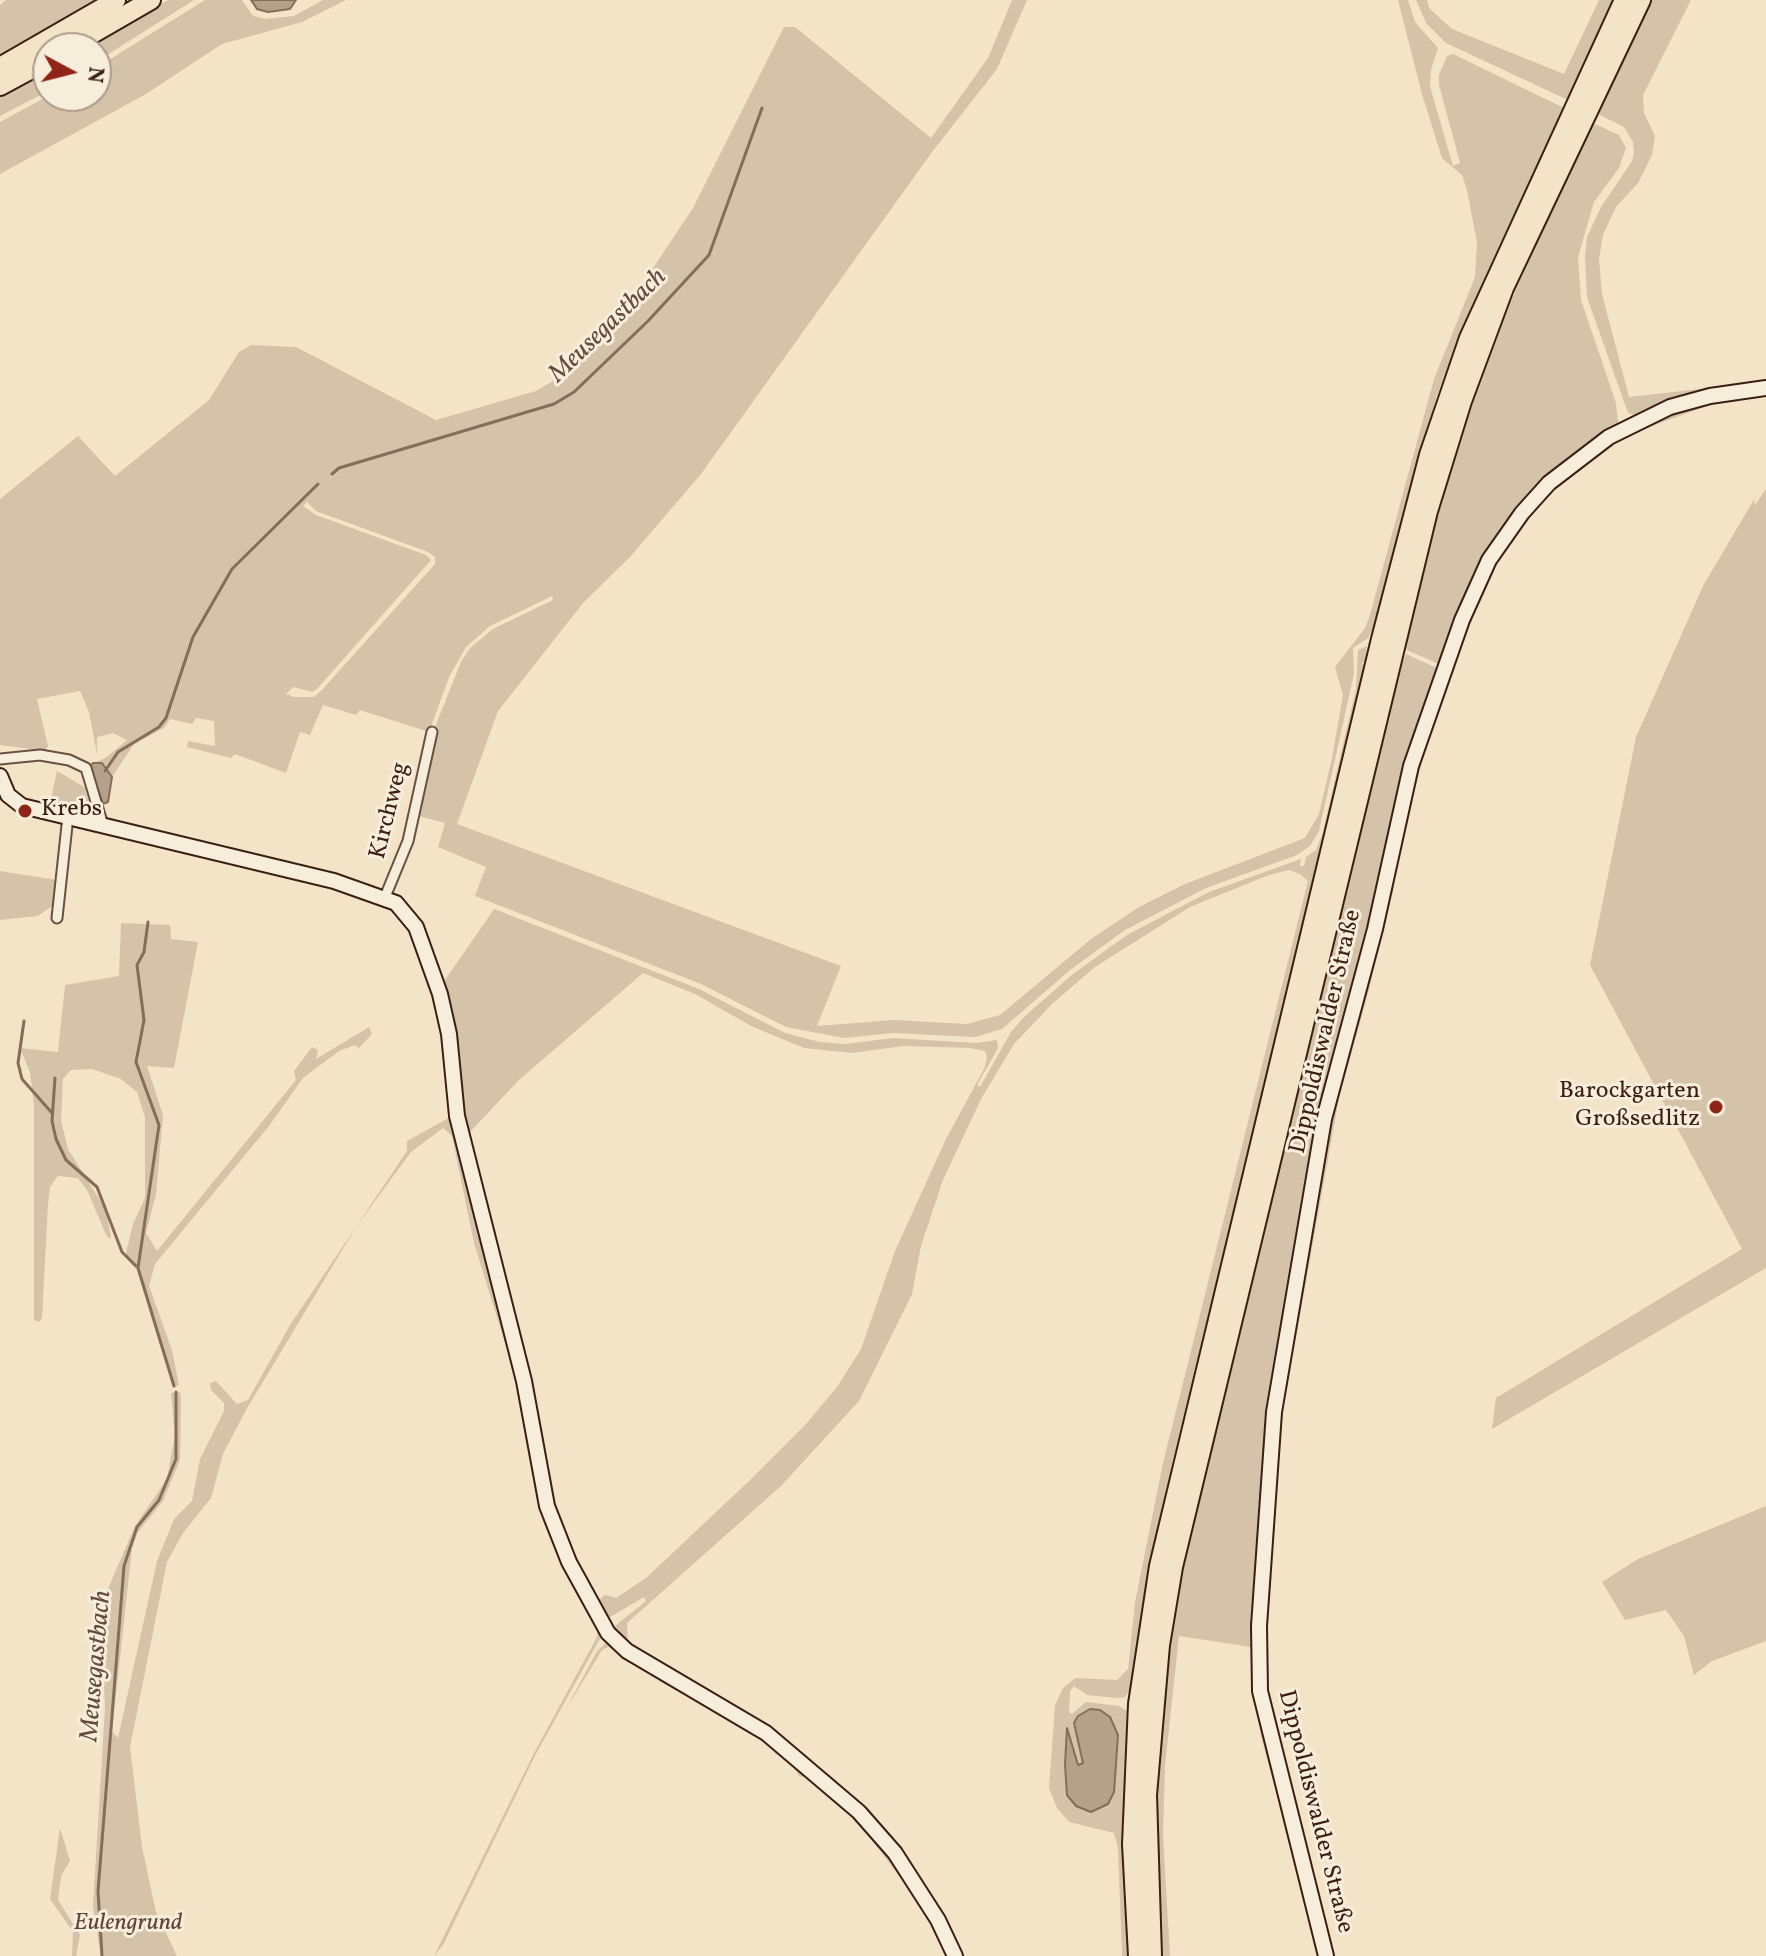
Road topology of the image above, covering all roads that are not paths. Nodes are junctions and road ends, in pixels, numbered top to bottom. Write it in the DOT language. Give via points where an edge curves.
graph roads {
  1 [pos="116,0"];
  2 [pos="151,0"];
  3 [pos="1624,0"];
  4 [pos="1641,0"];
  5 [pos="96,32"];
  6 [pos="0,67"];
  7 [pos="32,69"];
  8 [pos="0,86"];
  9 [pos="1766,388"];
  10 [pos="1387,647"];
  11 [pos="432,732"];
  12 [pos="0,759"];
  13 [pos="0,776"];
  14 [pos="68,816"];
  15 [pos="102,822"];
  16 [pos="385,897"];
  17 [pos="57,918"];
  18 [pos="955,1956"];
  19 [pos="1138,1956"];
  20 [pos="1152,1956"];
  21 [pos="1326,1956"];
  1 -- 6 [label="highway"];
  2 -- 5 [label="highway"];
  3 -- 10 [label="highway" via="1469,338 1429,455"];
  4 -- 10 [label="highway" via="1504,288 1462,401"];
  7 -- 8 [label="highway"];
  9 -- 21 [label="street, Dippoldiswalder Straße" via="1670,407 1609,437 1549,483 1489,560 1462,620 1411,766 1375,929 1324,1119 1273,1427 1259,1626 1260,1691"];
  10 -- 19 [label="highway" via="1212,1341 1148,1627 1138,1704 1132,1844"];
  10 -- 20 [label="highway" via="1173,1567 1160,1645 1147,1795"];
  11 -- 16 [label="street, Kirchweg" via="408,841"];
  12 -- 15 [label="street" via="40,755 86,768"];
  13 -- 14 [label="street" via="15,801"];
  14 -- 15 [label="street"];
  14 -- 17 [label="street"];
  15 -- 16 [label="street"];
  16 -- 18 [label="street" via="416,927 440,994 457,1116 524,1381 547,1506 575,1574 608,1633 627,1651 766,1733 859,1812 895,1853"];
}
